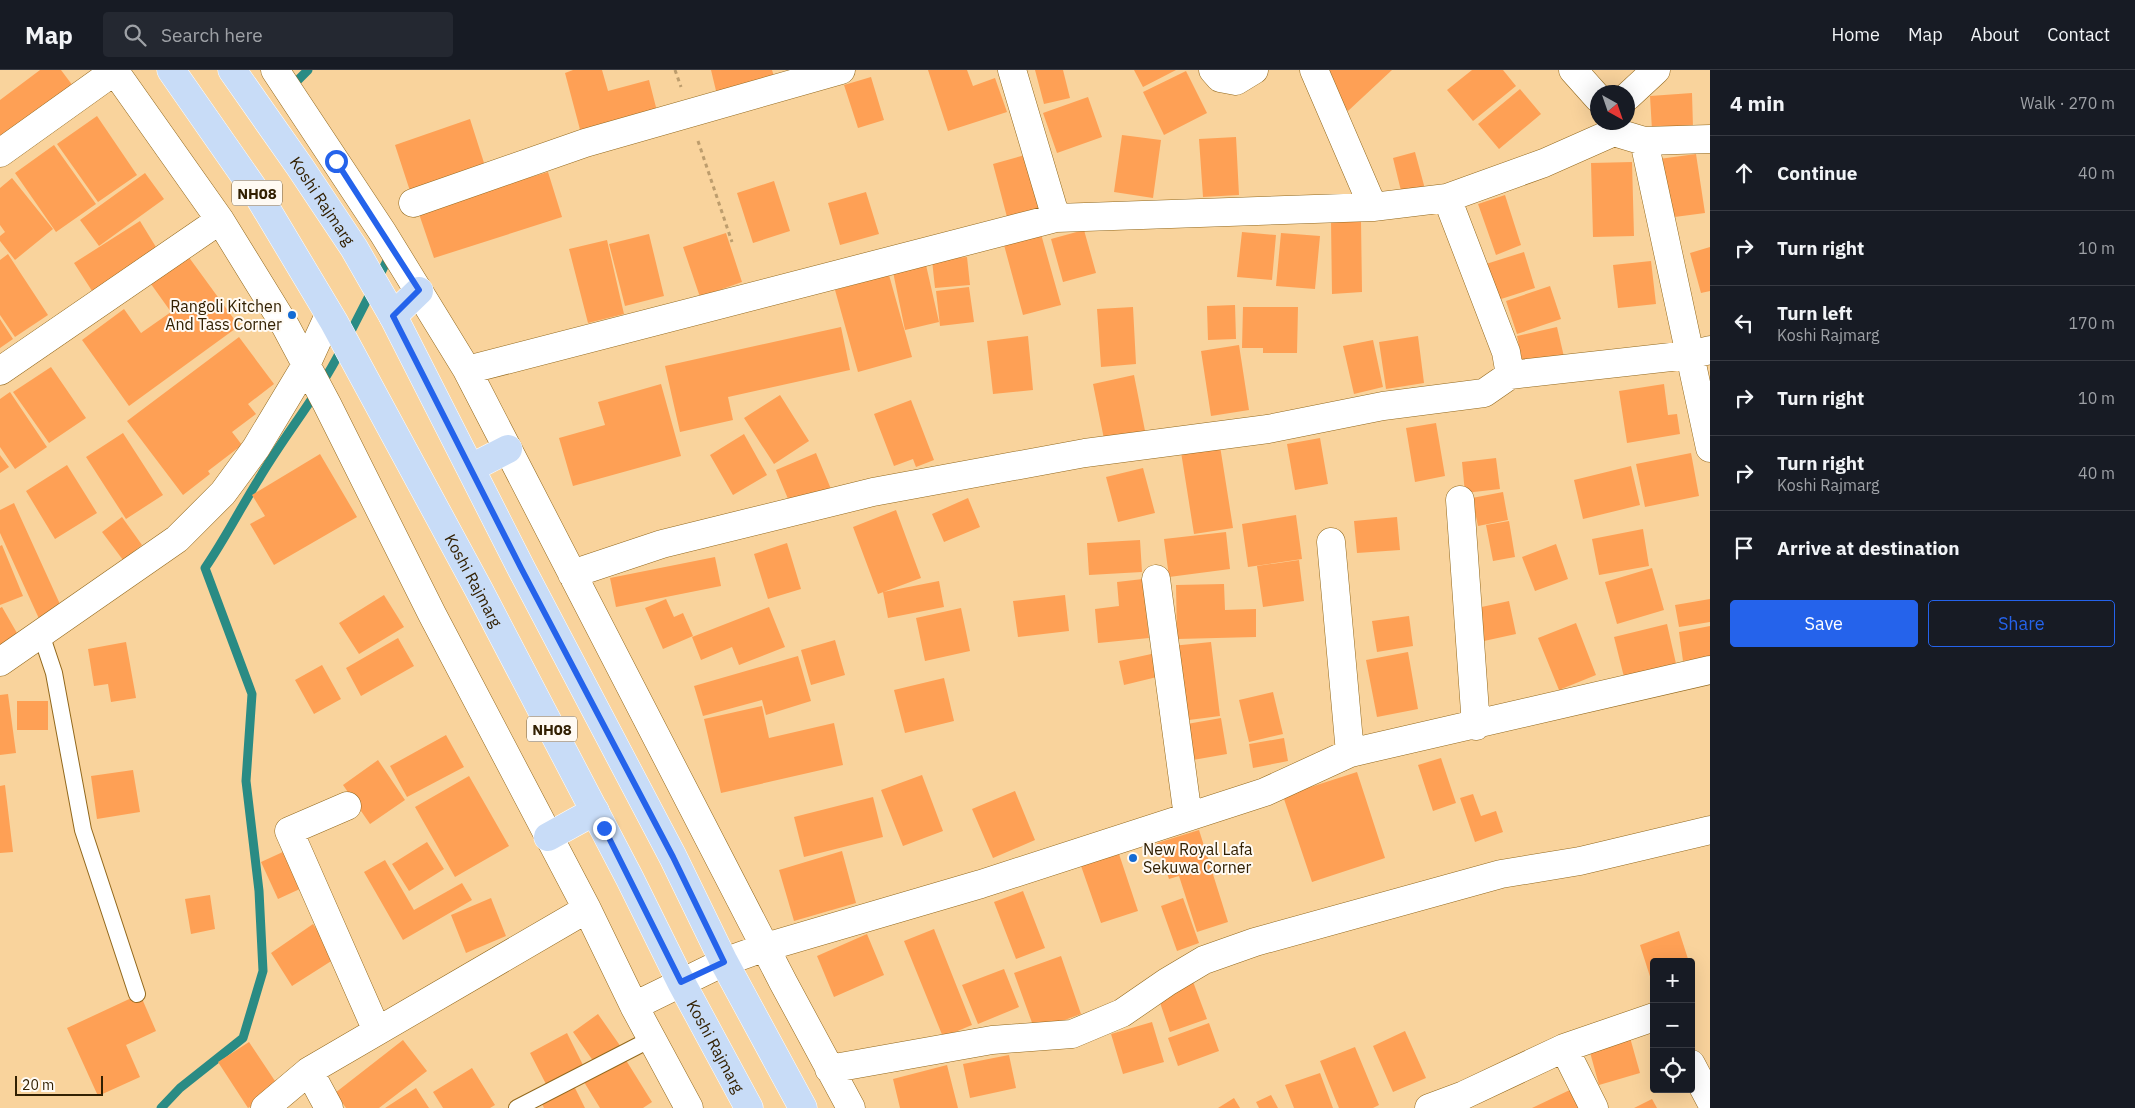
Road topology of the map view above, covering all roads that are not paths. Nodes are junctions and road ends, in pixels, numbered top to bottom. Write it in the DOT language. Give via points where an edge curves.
graph roads {
  1 [pos="115,70"];
  2 [pos="170,70"];
  3 [pos="232,70"];
  4 [pos="274,70"];
  5 [pos="841,70"];
  6 [pos="1012,70"];
  7 [pos="1213,70"];
  8 [pos="1254,70"];
  9 [pos="1314,70"];
  10 [pos="1573,70"];
  11 [pos="1656,70"];
  12 [pos="1590,89"];
  13 [pos="1635,90"];
  14 [pos="1607,130"];
  15 [pos="1620,130"];
  16 [pos="1710,139"];
  17 [pos="1644,141"];
  18 [pos="0,154"];
  19 [pos="1447,198"];
  20 [pos="413,203"];
  21 [pos="1373,207"];
  22 [pos="1056,218"];
  23 [pos="220,220"];
  24 [pos="414,281"];
  25 [pos="390,310"];
  26 [pos="332,318"];
  27 [pos="1700,352"];
  28 [pos="467,370"];
  29 [pos="0,371"];
  30 [pos="309,371"];
  31 [pos="1510,375"];
  32 [pos="1710,448"];
  33 [pos="508,449"];
  34 [pos="471,468"];
  35 [pos="1460,500"];
  36 [pos="1331,542"];
  37 [pos="572,574"];
  38 [pos="1156,579"];
  39 [pos="40,634"];
  40 [pos="0,662"];
  41 [pos="1710,670"];
  42 [pos="1476,726"];
  43 [pos="1350,753"];
  44 [pos="347,806"];
  45 [pos="595,811"];
  46 [pos="1188,817"];
  47 [pos="1710,830"];
  48 [pos="548,837"];
  49 [pos="587,910"];
  50 [pos="766,947"];
  51 [pos="724,962"];
  52 [pos="681,982"];
  53 [pos="137,994"];
  54 [pos="634,1006"];
  55 [pos="1650,1017"];
  56 [pos="376,1031"];
  57 [pos="652,1039"];
  58 [pos="1564,1048"];
  59 [pos="830,1068"];
  60 [pos="309,1071"];
  61 [pos="1695,1072"];
  62 [pos="1710,1100"];
  63 [pos="1467,1101"];
  64 [pos="687,1107"];
  65 [pos="265,1108"];
  66 [pos="329,1108"];
  67 [pos="517,1108"];
  68 [pos="748,1108"];
  69 [pos="803,1108"];
  70 [pos="851,1108"];
  71 [pos="1429,1108"];
  72 [pos="1594,1108"];
  1 -- 18 [label="street"];
  1 -- 23 [label="street"];
  2 -- 26 [label="main road, Koshi Rajmarg / NH08" via="258,195"];
  3 -- 25 [label="main road, Koshi Rajmarg / NH08" via="300,167"];
  4 -- 24 [label="street"];
  5 -- 20 [label="street" via="585,143"];
  6 -- 22 [label="street"];
  7 -- 8 [label="street" via="1220,78 1236,81"];
  9 -- 21 [label="street"];
  10 -- 12 [label="street"];
  11 -- 13 [label="street"];
  14 -- 19 [label="street" via="1544,163"];
  15 -- 17 [label="street"];
  16 -- 17 [label="street"];
  17 -- 27 [label="street"];
  19 -- 21 [label="street"];
  19 -- 31 [label="street" via="1506,352"];
  21 -- 22 [label="street"];
  22 -- 28 [label="street"];
  23 -- 29 [label="street"];
  23 -- 30 [label="street" via="286,327"];
  24 -- 25 [label="main road"];
  24 -- 28 [label="street"];
  25 -- 34 [label="main road, Koshi Rajmarg / NH08"];
  26 -- 30 [label="street"];
  26 -- 45 [label="main road, Koshi Rajmarg / NH08"];
  27 -- 31 [label="street"];
  27 -- 32 [label="street"];
  28 -- 33 [label="street"];
  30 -- 39 [label="street" via="223,493 177,539"];
  30 -- 48 [label="street"];
  31 -- 37 [label="street" via="1484,393 1382,406 1268,429 1085,453 873,492 662,544"];
  33 -- 34 [label="main road"];
  33 -- 37 [label="street"];
  34 -- 51 [label="main road, Koshi Rajmarg / NH08"];
  35 -- 42 [label="street"];
  36 -- 43 [label="street"];
  37 -- 50 [label="street"];
  38 -- 46 [label="street"];
  39 -- 40 [label="street"];
  39 -- 53 [label="lane" via="54,673 82,830"];
  41 -- 42 [label="street"];
  42 -- 43 [label="street"];
  43 -- 46 [label="street" via="1265,792"];
  44 -- 56 [label="street" via="289,831"];
  45 -- 48 [label="main road"];
  45 -- 52 [label="main road, Koshi Rajmarg / NH08"];
  46 -- 50 [label="street" via="887,913"];
  47 -- 59 [label="street" via="1580,861 1501,874 1255,942 1204,960 1122,1013 1072,1034 992,1040"];
  48 -- 49 [label="street"];
  49 -- 54 [label="street"];
  49 -- 56 [label="street"];
  50 -- 51 [label="street"];
  50 -- 59 [label="street"];
  51 -- 52 [label="street"];
  51 -- 69 [label="main road, Koshi Rajmarg / NH08"];
  52 -- 54 [label="street"];
  52 -- 68 [label="main road, Koshi Rajmarg / NH08"];
  54 -- 57 [label="street"];
  55 -- 58 [label="street"];
  56 -- 60 [label="street"];
  57 -- 64 [label="street"];
  57 -- 67 [label="lane"];
  58 -- 63 [label="street"];
  58 -- 72 [label="street"];
  59 -- 70 [label="street"];
  60 -- 65 [label="street"];
  60 -- 66 [label="street"];
  61 -- 62 [label="street"];
  63 -- 71 [label="street"];
}
